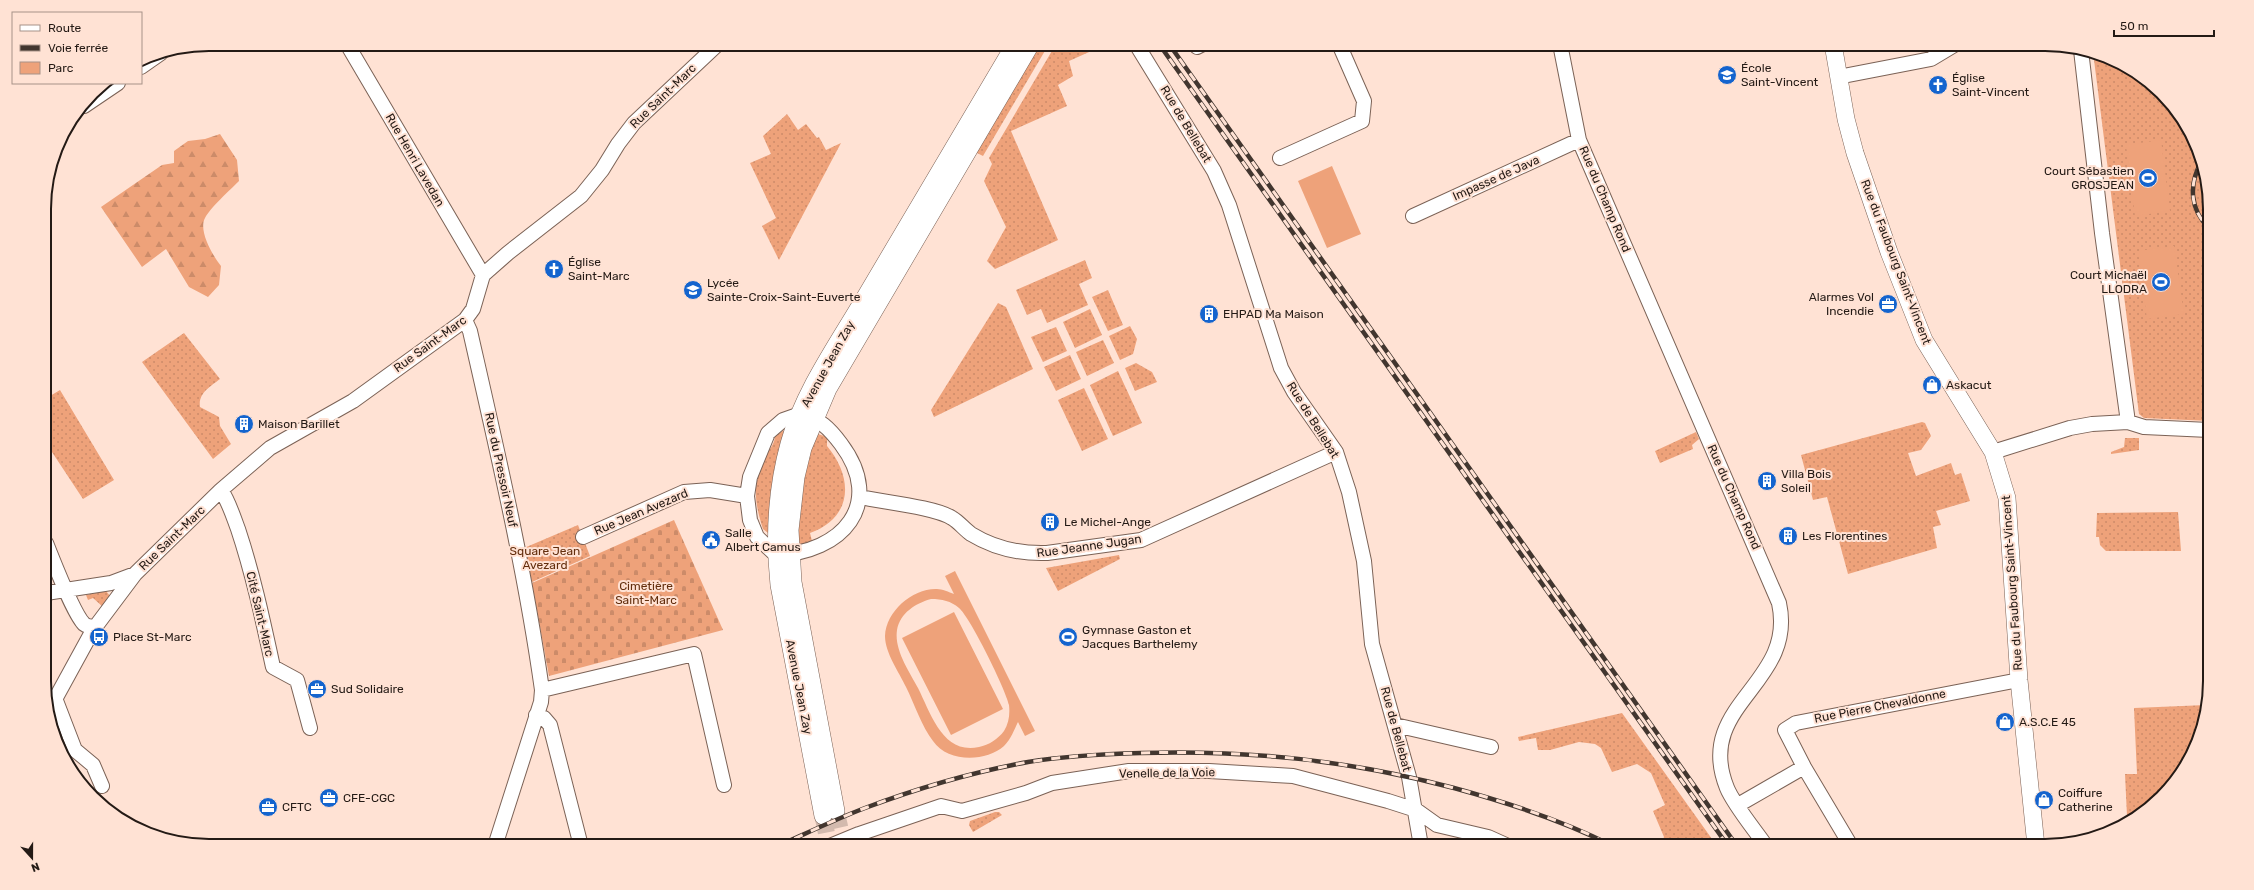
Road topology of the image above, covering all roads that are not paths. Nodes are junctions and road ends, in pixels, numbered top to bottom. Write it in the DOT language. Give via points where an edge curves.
graph roads {
  1 [pos="351,51"];
  2 [pos="711,51"];
  3 [pos="1011,51"];
  4 [pos="1027,51"];
  5 [pos="1140,51"];
  6 [pos="1342,51"];
  7 [pos="1561,51"];
  8 [pos="1834,51"];
  9 [pos="1944,51"];
  10 [pos="2082,55"];
  11 [pos="1838,77"];
  12 [pos="117,84"];
  13 [pos="97,98"];
  14 [pos="1579,140"];
  15 [pos="1280,158"];
  16 [pos="1413,216"];
  17 [pos="483,275"];
  18 [pos="465,320"];
  19 [pos="807,416"];
  20 [pos="2128,422"];
  21 [pos="2203,430"];
  22 [pos="1336,452"];
  23 [pos="1993,452"];
  24 [pos="221,490"];
  25 [pos="747,496"];
  26 [pos="860,497"];
  27 [pos="583,537"];
  28 [pos="51,555"];
  29 [pos="784,555"];
  30 [pos="135,574"];
  31 [pos="112,583"];
  32 [pos="66,590"];
  33 [pos="51,592"];
  34 [pos="121,594"];
  35 [pos="96,626"];
  36 [pos="2019,680"];
  37 [pos="542,690"];
  38 [pos="55,698"];
  39 [pos="52,703"];
  40 [pos="536,715"];
  41 [pos="1395,725"];
  42 [pos="310,728"];
  43 [pos="1491,747"];
  44 [pos="1804,767"];
  45 [pos="724,785"];
  46 [pos="102,786"];
  47 [pos="1738,805"];
  48 [pos="1416,810"];
  49 [pos="830,813"];
  50 [pos="497,839"];
  51 [pos="579,839"];
  52 [pos="847,839"];
  53 [pos="1420,839"];
  54 [pos="1492,839"];
  55 [pos="1761,839"];
  56 [pos="1847,839"];
  57 [pos="2035,839"];
  1 -- 17 [label="street, Rue Henri Lavedan"];
  2 -- 17 [label="street, Rue Saint-Marc" via="634,123 581,196"];
  3 -- 19 [label="main road, Avenue Jean Zay" via="819,376"];
  4 -- 19 [label="main road, Avenue Jean Zay" via="828,389"];
  5 -- 22 [label="street, Rue de Bellebat" via="1214,171 1229,206 1281,368 1294,392"];
  6 -- 15 [label="street" via="1364,101 1362,121"];
  7 -- 14 [label="street, Rue du Champ Rond"];
  8 -- 11 [label="main road, Rue du Faubourg Saint-Vincent"];
  9 -- 11 [label="street" via="1931,59"];
  10 -- 20 [label="street" via="2102,233"];
  11 -- 23 [label="main road, Rue du Faubourg Saint-Vincent" via="1854,153 1917,324 1924,340"];
  12 -- 13 [label="street"];
  14 -- 16 [label="street, Impasse de Java"];
  14 -- 47 [label="street, Rue du Champ Rond" via="1779,603 1780,627 1775,655 1766,671 1732,715 1723,734 1720,766 1727,789"];
  17 -- 18 [label="street, Rue Saint-Marc" via="473,310"];
  18 -- 24 [label="street, Rue Saint-Marc" via="353,401 270,448"];
  18 -- 37 [label="street, Rue du Pressoir Neuf" via="470,331 511,513"];
  19 -- 25 [label="street" via="783,420 768,433 755,462"];
  19 -- 26 [label="street" via="832,433 844,448 853,464"];
  19 -- 29 [label="main road, Avenue Jean Zay"];
  20 -- 21 [label="street" via="2144,427"];
  20 -- 23 [label="street" via="2070,428"];
  22 -- 26 [label="street, Rue Jeanne Jugan" via="1141,540 1047,553 1033,554 1001,548 970,533 952,518"];
  22 -- 41 [label="street, Rue de Bellebat" via="1349,492 1364,561 1372,644"];
  23 -- 36 [label="main road, Rue du Faubourg Saint-Vincent" via="2008,506"];
  24 -- 30 [label="street, Rue Saint-Marc"];
  24 -- 42 [label="street, Cité Saint-Marc" via="243,546 273,667 297,680"];
  25 -- 27 [label="street, Rue Jean Avezard" via="710,490 684,492"];
  25 -- 29 [label="street" via="750,520 757,537"];
  26 -- 29 [label="street" via="849,523 839,534 812,551"];
  28 -- 32 [label="street"];
  29 -- 49 [label="main road, Avenue Jean Zay" via="793,582"];
  30 -- 31 [label="street"];
  30 -- 34 [label="street, Rue Saint-Marc"];
  31 -- 32 [label="street"];
  31 -- 34 [label="street"];
  32 -- 33 [label="street"];
  32 -- 35 [label="street" via="83,623 90,627"];
  34 -- 35 [label="street, Rue Saint-Marc"];
  35 -- 38 [label="street, Rue Saint-Marc"];
  36 -- 44 [label="street, Rue Pierre Chevaldonne" via="1796,723 1785,730"];
  36 -- 57 [label="main road, Rue du Faubourg Saint-Vincent"];
  37 -- 40 [label="street, Rue du Pressoir Neuf"];
  37 -- 45 [label="street" via="694,654"];
  38 -- 39 [label="street, Rue Saint-Marc"];
  38 -- 46 [label="street" via="75,750 93,765"];
  40 -- 50 [label="street, Rue du Pressoir Neuf"];
  40 -- 51 [label="street" via="544,718 550,725"];
  41 -- 43 [label="street"];
  41 -- 48 [label="street, Rue de Bellebat"];
  44 -- 47 [label="street"];
  44 -- 56 [label="street, Rue Pierre Chevaldonne"];
  47 -- 55 [label="street, Rue du Champ Rond"];
  48 -- 52 [label="street, Venelle de la Voie" via="1294,776 1209,771 1129,771 1052,784 962,811 941,806"];
  48 -- 53 [label="street, Rue de Bellebat"];
  48 -- 54 [label="street, Venelle de la Voie" via="1437,825"];
}
